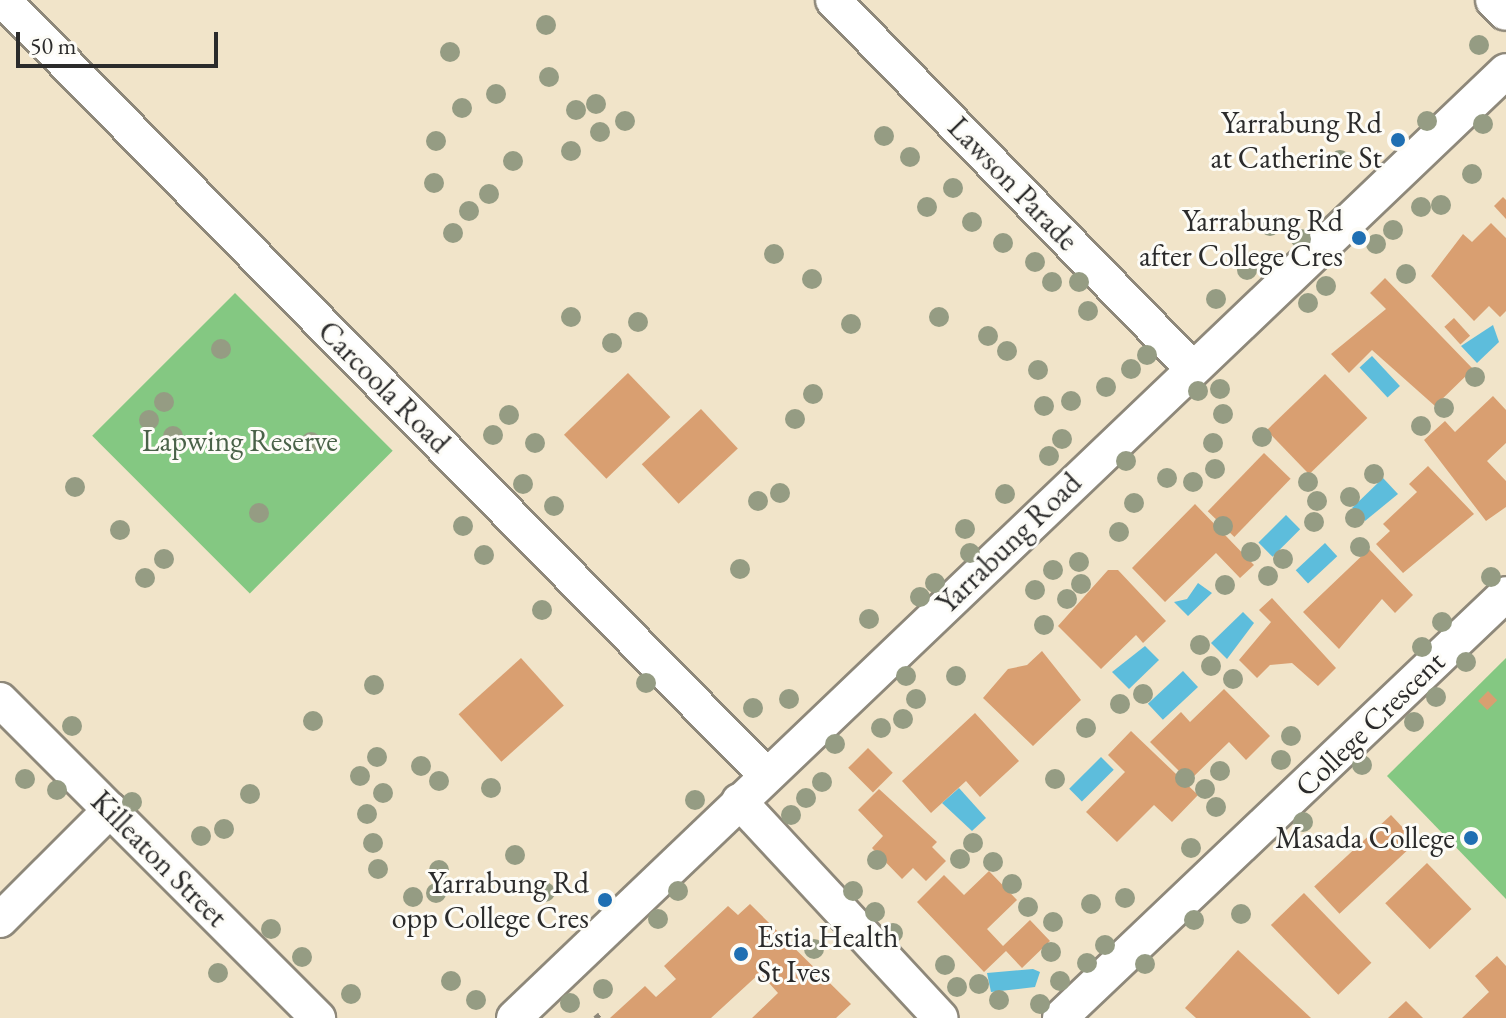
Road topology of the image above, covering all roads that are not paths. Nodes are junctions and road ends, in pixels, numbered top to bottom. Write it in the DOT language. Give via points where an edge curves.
graph roads {
  1 [pos="3,0"];
  2 [pos="833,0"];
  3 [pos="1493,0"];
  4 [pos="1506,13"];
  5 [pos="1506,71"];
  6 [pos="1192,368"];
  7 [pos="1506,594"];
  8 [pos="0,700"];
  9 [pos="766,775"];
  10 [pos="739,801"];
  11 [pos="110,810"];
  12 [pos="0,920"];
  13 [pos="318,1018"];
  14 [pos="514,1018"];
  15 [pos="941,1018"];
  16 [pos="1060,1018"];
  1 -- 9 [label="street, Carcoola Road"];
  2 -- 6 [label="street, Lawson Parade"];
  3 -- 4 [label="street"];
  5 -- 6 [label="street, Yarrabung Road"];
  6 -- 9 [label="street, Yarrabung Road"];
  7 -- 16 [label="street, College Crescent"];
  8 -- 11 [label="street, Killeaton Street"];
  9 -- 10 [label="street, Yarrabung Road"];
  10 -- 14 [label="street, Yarrabung Road"];
  10 -- 15 [label="street"];
  11 -- 12 [label="street"];
  11 -- 13 [label="street, Killeaton Street"];
}
